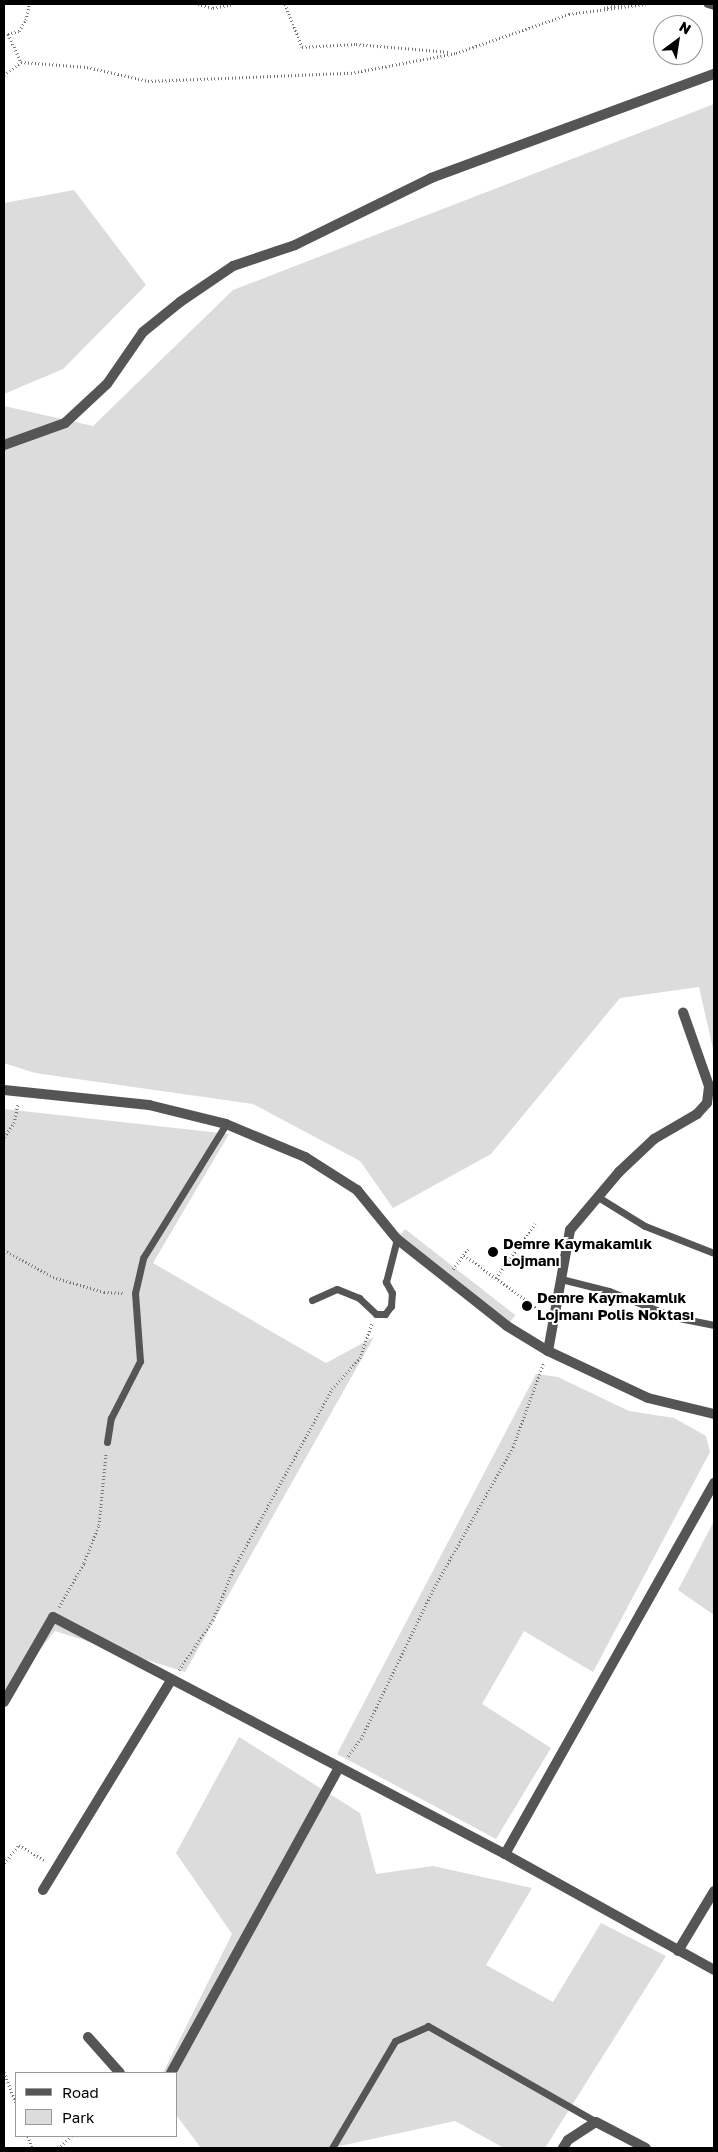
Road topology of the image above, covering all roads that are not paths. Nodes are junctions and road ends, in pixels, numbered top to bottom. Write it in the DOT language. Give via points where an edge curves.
graph roads {
  1 [pos="707,4"];
  2 [pos="714,6"];
  3 [pos="714,74"];
  4 [pos="4,445"];
  5 [pos="683,1012"];
  6 [pos="4,1090"];
  7 [pos="226,1124"];
  8 [pos="598,1197"];
  9 [pos="397,1239"];
  10 [pos="714,1253"];
  11 [pos="561,1280"];
  12 [pos="312,1300"];
  13 [pos="714,1325"];
  14 [pos="548,1352"];
  15 [pos="714,1414"];
  16 [pos="107,1442"];
  17 [pos="714,1483"];
  18 [pos="171,1680"];
  19 [pos="4,1702"];
  20 [pos="338,1769"];
  21 [pos="505,1854"];
  22 [pos="43,1890"];
  23 [pos="714,1891"];
  24 [pos="678,1951"];
  25 [pos="714,1970"];
  26 [pos="88,2037"];
  27 [pos="119,2072"];
  28 [pos="172,2072"];
  29 [pos="596,2122"];
  30 [pos="332,2148"];
  31 [pos="563,2148"];
  32 [pos="646,2148"];
  1 -- 2 [label="lane"];
  3 -- 4 [label="street" via="431,178 295,245 233,266 143,332 107,384 65,423"];
  5 -- 8 [label="street" via="709,1086 707,1102 697,1114 654,1139"];
  6 -- 7 [label="street" via="149,1105"];
  7 -- 9 [label="street" via="305,1157 356,1190"];
  7 -- 16 [label="lane" via="143,1258 135,1293 140,1361 110,1418"];
  8 -- 10 [label="lane" via="645,1226"];
  8 -- 11 [label="street" via="570,1230"];
  9 -- 12 [label="lane" via="386,1282 392,1294 391,1306 385,1314 376,1314 359,1298 337,1289"];
  9 -- 14 [label="street" via="507,1326"];
  11 -- 13 [label="lane" via="609,1291 674,1317"];
  11 -- 14 [label="street"];
  14 -- 15 [label="street" via="648,1398"];
  17 -- 21 [label="street"];
  18 -- 19 [label="street" via="53,1617"];
  18 -- 20 [label="street"];
  18 -- 22 [label="street"];
  20 -- 21 [label="street"];
  20 -- 28 [label="street"];
  21 -- 24 [label="street"];
  23 -- 24 [label="street"];
  24 -- 25 [label="street"];
  26 -- 27 [label="street"];
  29 -- 30 [label="lane" via="428,2026 395,2041"];
  29 -- 31 [label="street" via="568,2140"];
  29 -- 32 [label="street"];
}
